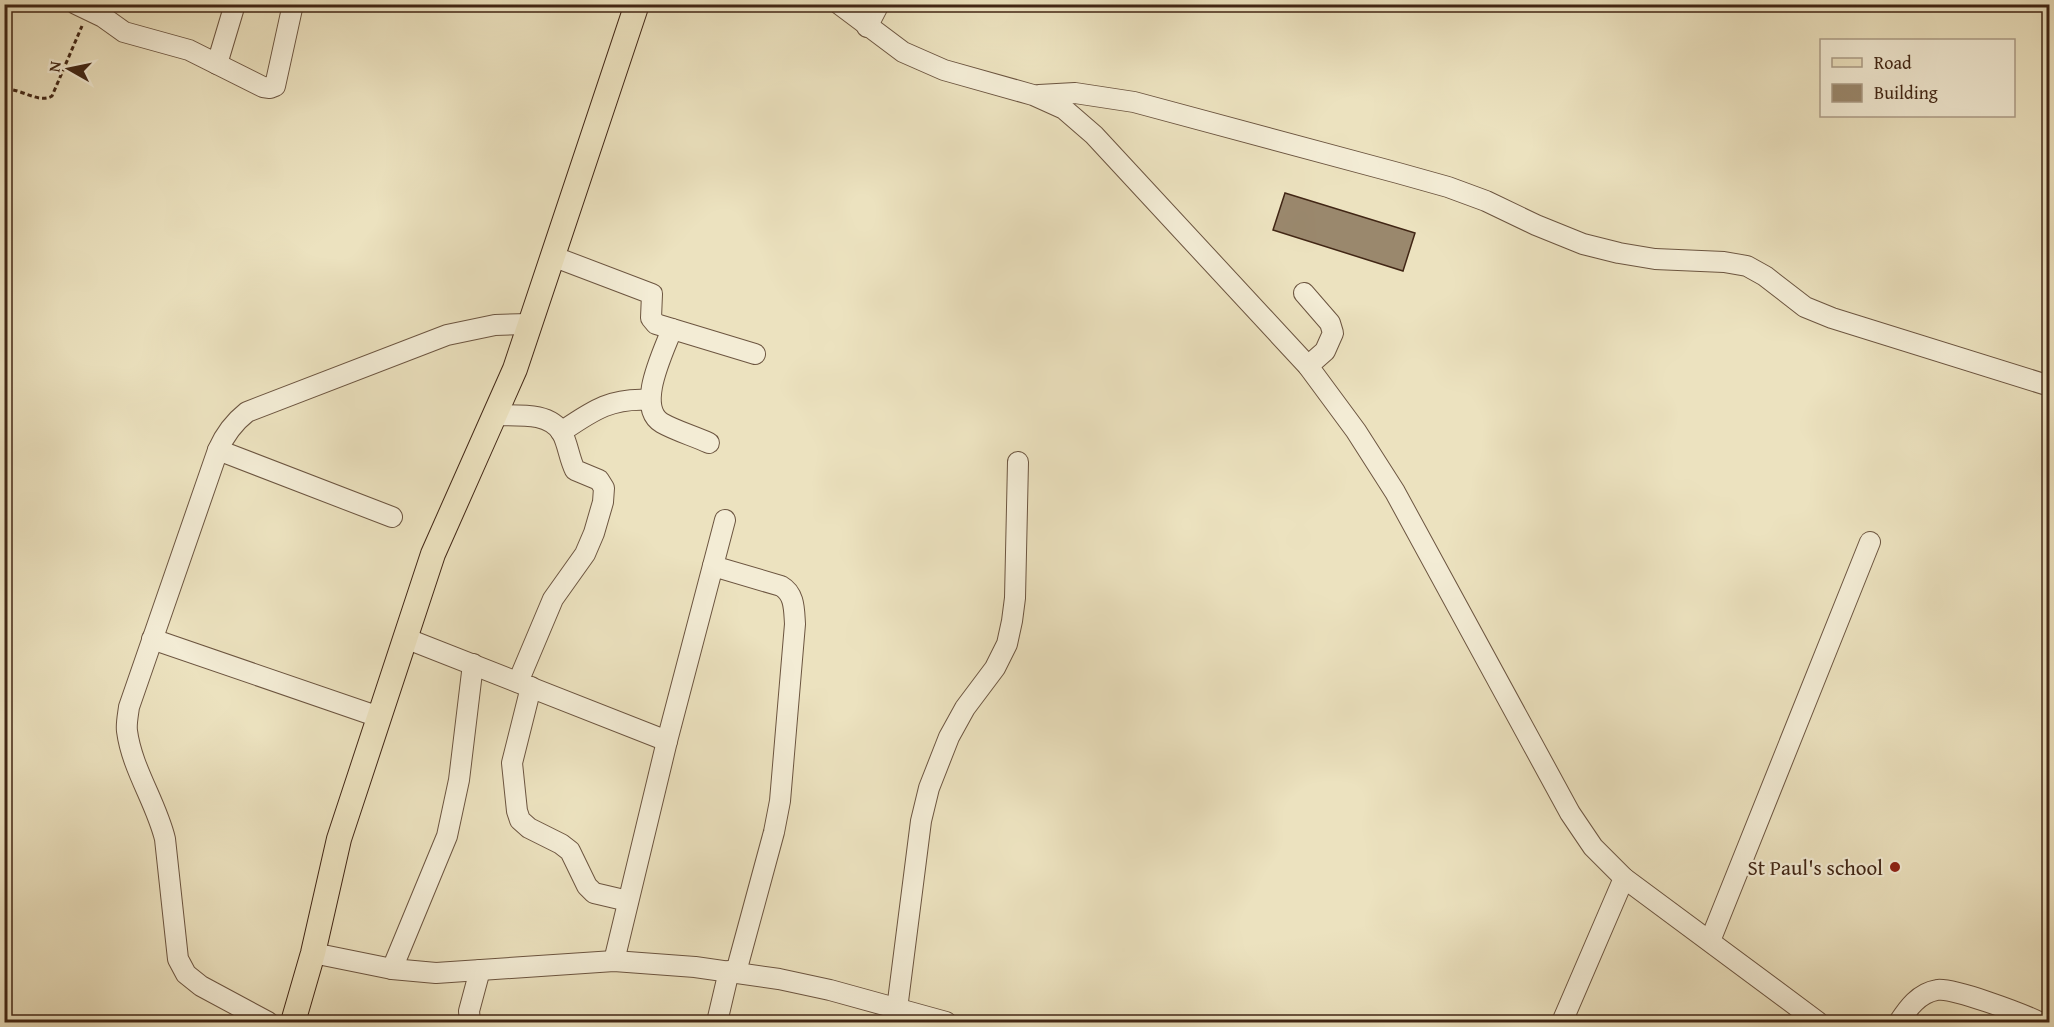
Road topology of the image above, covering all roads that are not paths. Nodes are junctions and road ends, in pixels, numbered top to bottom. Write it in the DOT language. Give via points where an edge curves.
graph roads {
  1 [pos="235,4"];
  2 [pos="293,4"];
  3 [pos="637,4"];
  4 [pos="839,4"];
  5 [pos="879,4"];
  6 [pos="94,9"];
  7 [pos="867,27"];
  8 [pos="218,64"];
  9 [pos="1033,95"];
  10 [pos="552,256"];
  11 [pos="1304,293"];
  12 [pos="529,324"];
  13 [pos="672,329"];
  14 [pos="755,354"];
  15 [pos="1308,366"];
  16 [pos="2049,386"];
  17 [pos="650,400"];
  18 [pos="495,415"];
  19 [pos="561,432"];
  20 [pos="709,443"];
  21 [pos="218,450"];
  22 [pos="1018,462"];
  23 [pos="392,517"];
  24 [pos="725,519"];
  25 [pos="1870,542"];
  26 [pos="713,566"];
  27 [pos="405,638"];
  28 [pos="152,639"];
  29 [pos="473,664"];
  30 [pos="525,684"];
  31 [pos="379,717"];
  32 [pos="667,741"];
  33 [pos="1624,878"];
  34 [pos="628,901"];
  35 [pos="1710,941"];
  36 [pos="313,953"];
  37 [pos="614,961"];
  38 [pos="392,969"];
  39 [pos="480,970"];
  40 [pos="733,972"];
  41 [pos="897,1009"];
  42 [pos="268,1023"];
  43 [pos="292,1023"];
  44 [pos="470,1023"];
  45 [pos="717,1023"];
  46 [pos="946,1023"];
  47 [pos="1562,1023"];
  48 [pos="1818,1023"];
  49 [pos="1899,1023"];
  50 [pos="2039,1023"];
  1 -- 8 [label="street"];
  2 -- 8 [label="street" via="275,86 263,87"];
  3 -- 10 [label="main road"];
  4 -- 7 [label="street"];
  5 -- 7 [label="street"];
  6 -- 8 [label="street" via="124,32 189,50"];
  7 -- 9 [label="street" via="903,52 944,70"];
  9 -- 15 [label="street" via="1064,109 1094,135"];
  9 -- 16 [label="street" via="1084,94 1181,114 1448,187 1583,244 1619,253 1747,266 1805,307 1832,318"];
  10 -- 12 [label="main road"];
  10 -- 13 [label="street" via="652,294 651,318"];
  11 -- 15 [label="street" via="1330,323 1333,333 1325,351"];
  12 -- 18 [label="main road"];
  12 -- 21 [label="street" via="495,325 447,335 247,412 225,434"];
  13 -- 14 [label="street"];
  13 -- 17 [label="street"];
  15 -- 33 [label="street" via="1345,414 1395,492 1570,813 1593,847"];
  17 -- 19 [label="street" via="632,399 606,405"];
  17 -- 20 [label="street" via="651,413 660,422"];
  18 -- 19 [label="street" via="539,417 552,422"];
  18 -- 27 [label="main road" via="433,554"];
  19 -- 30 [label="street" via="575,470 598,480 604,488 603,502 585,554 552,599"];
  21 -- 23 [label="street"];
  21 -- 28 [label="street"];
  22 -- 41 [label="street" via="1015,598 1007,644 995,668 964,708 929,788 921,821"];
  24 -- 26 [label="street"];
  25 -- 35 [label="street"];
  26 -- 32 [label="street"];
  26 -- 40 [label="street" via="787,589 792,596 795,624 780,801"];
  27 -- 29 [label="street"];
  27 -- 31 [label="main road"];
  28 -- 31 [label="street"];
  28 -- 42 [label="street" via="129,707 126,729 165,839 178,959 186,974 201,987"];
  29 -- 30 [label="street"];
  29 -- 38 [label="street" via="459,780 447,836"];
  30 -- 32 [label="street"];
  30 -- 34 [label="street" via="512,763 520,820 570,851 594,893"];
  31 -- 36 [label="main road" via="339,839"];
  32 -- 34 [label="street"];
  33 -- 35 [label="street"];
  33 -- 47 [label="street"];
  34 -- 37 [label="street"];
  35 -- 48 [label="street"];
  36 -- 38 [label="street"];
  36 -- 43 [label="main road"];
  37 -- 39 [label="street"];
  37 -- 40 [label="street"];
  38 -- 39 [label="street" via="436,973"];
  39 -- 44 [label="street" via="469,1011"];
  40 -- 41 [label="street" via="779,979"];
  40 -- 45 [label="street"];
  41 -- 46 [label="street"];
  49 -- 50 [label="street" via="1920,996 1938,990 1956,992"];
}
